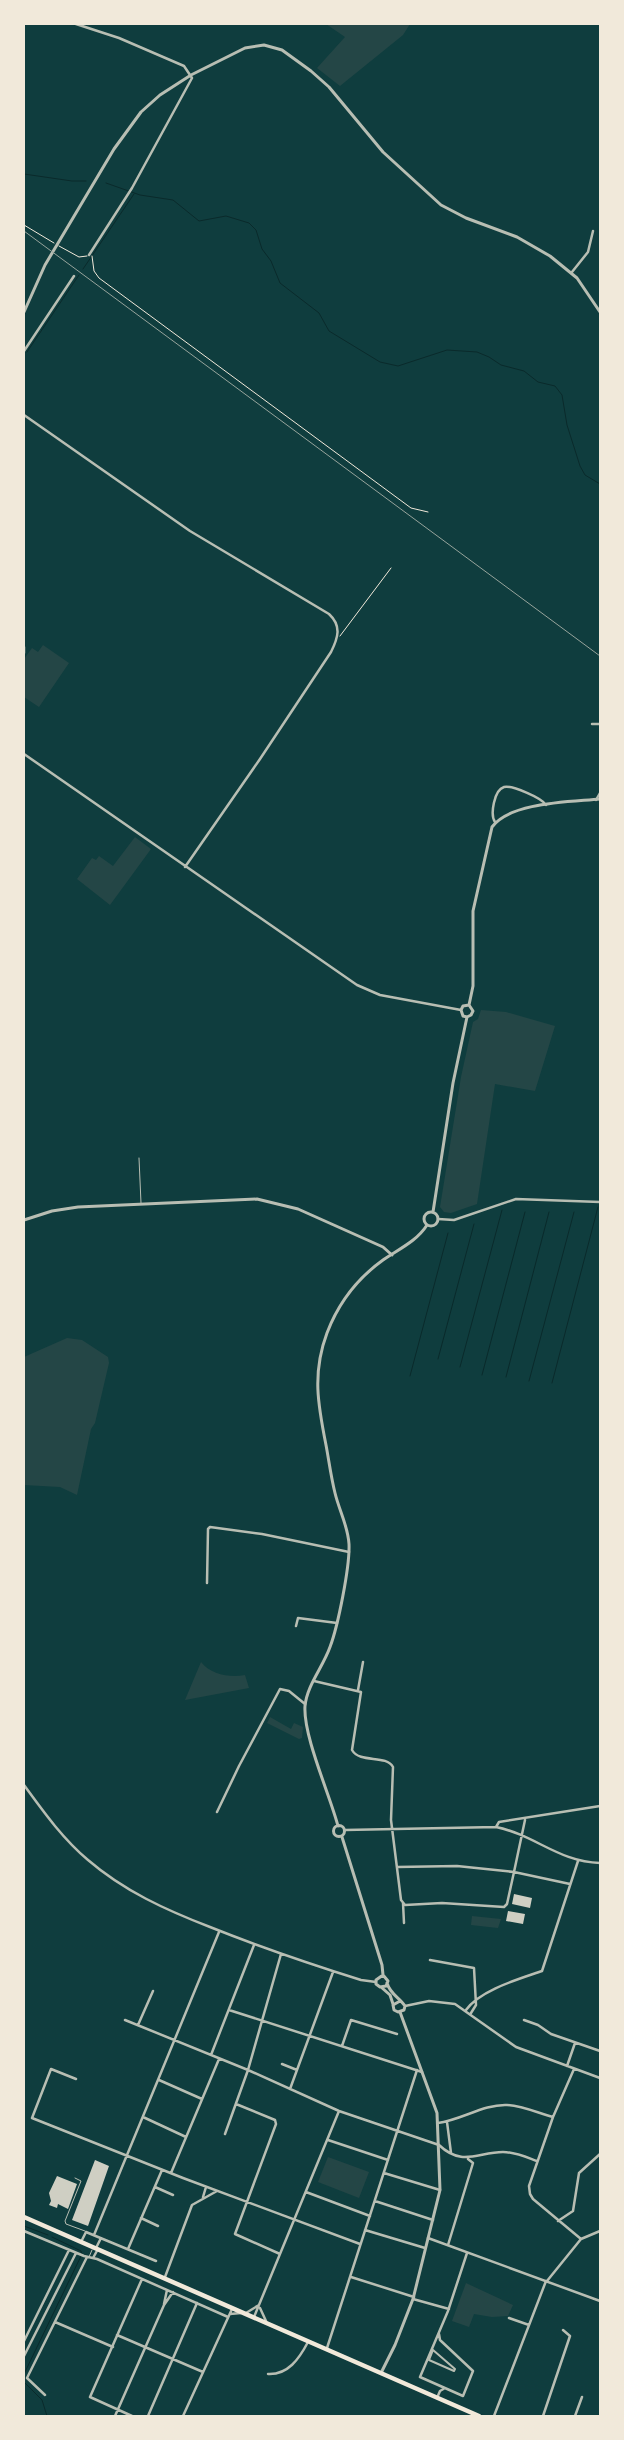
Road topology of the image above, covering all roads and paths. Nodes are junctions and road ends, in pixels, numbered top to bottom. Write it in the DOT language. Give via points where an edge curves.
graph roads {
  1 [pos="76,24"];
  2 [pos="191,76"];
  3 [pos="594,231"];
  4 [pos="89,255"];
  5 [pos="93,257"];
  6 [pos="572,272"];
  7 [pos="74,276"];
  8 [pos="24,312"];
  9 [pos="600,312"];
  10 [pos="24,351"];
  11 [pos="24,415"];
  12 [pos="428,512"];
  13 [pos="391,568"];
  14 [pos="338,638"];
  15 [pos="24,647"];
  16 [pos="24,653"];
  17 [pos="592,724"];
  18 [pos="600,724"];
  19 [pos="24,754"];
  20 [pos="600,793"];
  21 [pos="598,799"];
  22 [pos="546,805"];
  23 [pos="496,822"];
  24 [pos="185,867"];
  25 [pos="469,1005"];
  26 [pos="461,1010"];
  27 [pos="467,1017"];
  28 [pos="139,1158"];
  29 [pos="600,1202"];
  30 [pos="141,1204"];
  31 [pos="433,1212"];
  32 [pos="438,1219"];
  33 [pos="24,1220"];
  34 [pos="427,1225"];
  35 [pos="392,1254"];
  36 [pos="349,1552"];
  37 [pos="207,1583"];
  38 [pos="336,1623"];
  39 [pos="296,1626"];
  40 [pos="363,1662"];
  41 [pos="314,1681"];
  42 [pos="358,1690"];
  43 [pos="306,1704"];
  44 [pos="24,1785"];
  45 [pos="600,1806"];
  46 [pos="217,1812"];
  47 [pos="525,1820"];
  48 [pos="338,1826"];
  49 [pos="496,1827"];
  50 [pos="391,1828"];
  51 [pos="345,1830"];
  52 [pos="522,1835"];
  53 [pos="342,1837"];
  54 [pos="578,1861"];
  55 [pos="600,1863"];
  56 [pos="397,1867"];
  57 [pos="514,1872"];
  58 [pos="570,1884"];
  59 [pos="403,1903"];
  60 [pos="404,1923"];
  61 [pos="219,1931"];
  62 [pos="254,1945"];
  63 [pos="281,1954"];
  64 [pos="430,1960"];
  65 [pos="333,1972"];
  66 [pos="383,1975"];
  67 [pos="376,1982"];
  68 [pos="387,1983"];
  69 [pos="380,1987"];
  70 [pos="153,1991"];
  71 [pos="400,2001"];
  72 [pos="474,2001"];
  73 [pos="393,2005"];
  74 [pos="404,2006"];
  75 [pos="229,2010"];
  76 [pos="466,2010"];
  77 [pos="400,2012"];
  78 [pos="471,2013"];
  79 [pos="125,2020"];
  80 [pos="261,2020"];
  81 [pos="524,2020"];
  82 [pos="138,2025"];
  83 [pos="397,2034"];
  84 [pos="310,2036"];
  85 [pos="176,2041"];
  86 [pos="575,2043"];
  87 [pos="342,2046"];
  88 [pos="600,2051"];
  89 [pos="211,2056"];
  90 [pos="219,2059"];
  91 [pos="282,2064"];
  92 [pos="567,2066"];
  93 [pos="574,2069"];
  94 [pos="248,2070"];
  95 [pos="297,2070"];
  96 [pos="417,2070"];
  97 [pos="422,2072"];
  98 [pos="600,2078"];
  99 [pos="76,2079"];
  100 [pos="160,2080"];
  101 [pos="290,2089"];
  102 [pos="202,2099"];
  103 [pos="236,2104"];
  104 [pos="339,2111"];
  105 [pos="143,2117"];
  106 [pos="553,2117"];
  107 [pos="446,2122"];
  108 [pos="438,2123"];
  109 [pos="398,2130"];
  110 [pos="225,2134"];
  111 [pos="186,2137"];
  112 [pos="327,2140"];
  113 [pos="439,2145"];
  114 [pos="451,2153"];
  115 [pos="600,2154"];
  116 [pos="128,2155"];
  117 [pos="468,2159"];
  118 [pos="388,2160"];
  119 [pos="537,2161"];
  120 [pos="162,2170"];
  121 [pos="384,2172"];
  122 [pos="171,2173"];
  123 [pos="74,2178"];
  124 [pos="206,2186"];
  125 [pos="155,2187"];
  126 [pos="440,2190"];
  127 [pos="218,2191"];
  128 [pos="306,2192"];
  129 [pos="173,2195"];
  130 [pos="202,2198"];
  131 [pos="375,2201"];
  132 [pos="248,2202"];
  133 [pos="370,2216"];
  134 [pos="24,2217"];
  135 [pos="141,2218"];
  136 [pos="295,2218"];
  137 [pos="433,2220"];
  138 [pos="558,2221"];
  139 [pos="158,2226"];
  140 [pos="365,2230"];
  141 [pos="24,2231"];
  142 [pos="600,2231"];
  143 [pos="86,2232"];
  144 [pos="94,2235"];
  145 [pos="101,2238"];
  146 [pos="428,2238"];
  147 [pos="581,2239"];
  148 [pos="81,2242"];
  149 [pos="360,2244"];
  150 [pos="448,2245"];
  151 [pos="96,2248"];
  152 [pos="425,2248"];
  153 [pos="128,2249"];
  154 [pos="69,2250"];
  155 [pos="467,2253"];
  156 [pos="78,2254"];
  157 [pos="280,2254"];
  158 [pos="87,2257"];
  159 [pos="93,2258"];
  160 [pos="156,2261"];
  161 [pos="165,2277"];
  162 [pos="351,2277"];
  163 [pos="142,2279"];
  164 [pos="174,2281"];
  165 [pos="547,2281"];
  166 [pos="170,2291"];
  167 [pos="414,2298"];
  168 [pos="600,2301"];
  169 [pos="198,2303"];
  170 [pos="260,2304"];
  171 [pos="164,2305"];
  172 [pos="233,2307"];
  173 [pos="449,2308"];
  174 [pos="245,2312"];
  175 [pos="231,2313"];
  176 [pos="254,2316"];
  177 [pos="228,2317"];
  178 [pos="509,2318"];
  179 [pos="55,2322"];
  180 [pos="266,2322"];
  181 [pos="529,2325"];
  182 [pos="563,2330"];
  183 [pos="439,2334"];
  184 [pos="117,2335"];
  185 [pos="308,2340"];
  186 [pos="440,2340"];
  187 [pos="24,2341"];
  188 [pos="434,2342"];
  189 [pos="113,2347"];
  190 [pos="145,2347"];
  191 [pos="326,2348"];
  192 [pos="24,2356"];
  193 [pos="173,2359"];
  194 [pos="429,2360"];
  195 [pos="203,2372"];
  196 [pos="381,2373"];
  197 [pos="268,2374"];
  198 [pos="436,2384"];
  199 [pos="445,2388"];
  200 [pos="440,2391"];
  201 [pos="45,2395"];
  202 [pos="582,2397"];
  203 [pos="437,2398"];
  204 [pos="118,2410"];
  205 [pos="115,2416"];
  206 [pos="132,2416"];
  207 [pos="148,2416"];
  208 [pos="182,2416"];
  209 [pos="479,2416"];
  210 [pos="494,2416"];
  211 [pos="543,2416"];
  212 [pos="575,2416"];
  1 -- 2 [label="street" via="119,38 184,66"];
  2 -- 4 [label="street" via="192,81 132,188"];
  2 -- 6 [label="street" via="250,46 264,45 282,50 329,87 383,152 441,205 517,237"];
  2 -- 8 [label="street" via="160,95 129,126 45,266"];
  3 -- 6 [label="street" via="588,252"];
  5 -- 12 [label="path" via="99,278 411,508"];
  6 -- 9 [label="street"];
  7 -- 10 [label="street"];
  11 -- 14 [label="street" via="190,531 329,614 338,625"];
  13 -- 14 [label="path"];
  14 -- 24 [label="street"];
  15 -- 16 [label="street"];
  17 -- 18 [label="street"];
  19 -- 24 [label="street"];
  20 -- 21 [label="street"];
  21 -- 22 [label="street"];
  22 -- 23 [label="street" via="517,811"];
  22 -- 23 [label="street" via="544,800 528,793 502,788 493,811"];
  23 -- 25 [label="street" via="489,834 473,911 473,978"];
  24 -- 26 [label="street" via="357,985 380,995"];
  25 -- 26 [label="street"];
  25 -- 27 [label="street" via="473,1011"];
  26 -- 27 [label="street"];
  27 -- 31 [label="street"];
  28 -- 30 [label="lane"];
  29 -- 32 [label="street" via="516,1200 454,1220"];
  30 -- 33 [label="street" via="78,1207"];
  30 -- 35 [label="street" via="231,1199 277,1202 383,1247"];
  31 -- 32 [label="street"];
  31 -- 34 [label="street" via="424,1216"];
  32 -- 34 [label="street" via="434,1226"];
  34 -- 35 [label="street" via="419,1236"];
  35 -- 36 [label="street" via="366,1274 342,1302 327,1333 317,1373 318,1405"];
  36 -- 37 [label="street" via="210,1527"];
  36 -- 38 [label="street"];
  38 -- 39 [label="street" via="298,1618"];
  38 -- 41 [label="street" via="330,1648"];
  40 -- 42 [label="street"];
  41 -- 42 [label="street"];
  41 -- 43 [label="street"];
  42 -- 50 [label="street" via="362,1695 352,1750 389,1762 393,1768"];
  43 -- 46 [label="street" via="289,1691 280,1689"];
  43 -- 48 [label="street" via="310,1735"];
  44 -- 61 [label="street" via="66,1838 108,1877 168,1911"];
  45 -- 49 [label="street" via="499,1822"];
  47 -- 52 [label="street"];
  48 -- 51 [label="street"];
  48 -- 53 [label="street" via="334,1832"];
  49 -- 50 [label="street"];
  49 -- 52 [label="street"];
  50 -- 51 [label="street"];
  50 -- 56 [label="street"];
  51 -- 53 [label="street"];
  52 -- 54 [label="street"];
  52 -- 57 [label="street"];
  53 -- 66 [label="street"];
  54 -- 55 [label="street"];
  54 -- 58 [label="street"];
  56 -- 57 [label="street" via="472,1867"];
  56 -- 59 [label="street"];
  57 -- 58 [label="street"];
  57 -- 59 [label="street" via="504,1907"];
  58 -- 72 [label="street" via="542,1971 501,1986"];
  59 -- 60 [label="street"];
  61 -- 62 [label="street"];
  61 -- 85 [label="street"];
  62 -- 63 [label="street"];
  62 -- 75 [label="street"];
  63 -- 65 [label="street"];
  63 -- 80 [label="street"];
  64 -- 72 [label="street" via="474,1968"];
  65 -- 67 [label="street"];
  65 -- 84 [label="street"];
  66 -- 67 [label="street" via="377,1977"];
  66 -- 68 [label="street"];
  67 -- 69 [label="street"];
  68 -- 69 [label="street"];
  68 -- 71 [label="street"];
  69 -- 73 [label="street" via="390,1995"];
  70 -- 82 [label="street"];
  71 -- 73 [label="street"];
  71 -- 74 [label="street"];
  72 -- 76 [label="street"];
  72 -- 78 [label="street" via="475,2008"];
  73 -- 77 [label="street" via="394,2010"];
  74 -- 76 [label="street" via="429,2000 455,2004"];
  74 -- 77 [label="street"];
  75 -- 80 [label="street"];
  75 -- 89 [label="street"];
  76 -- 78 [label="street"];
  77 -- 97 [label="street"];
  78 -- 92 [label="street" via="516,2047"];
  79 -- 82 [label="street"];
  80 -- 84 [label="street"];
  80 -- 94 [label="street"];
  81 -- 86 [label="street"];
  82 -- 85 [label="street"];
  83 -- 87 [label="street" via="351,2020"];
  84 -- 87 [label="street"];
  84 -- 95 [label="street"];
  85 -- 89 [label="street"];
  85 -- 100 [label="street"];
  86 -- 88 [label="street"];
  86 -- 92 [label="street"];
  87 -- 96 [label="street"];
  89 -- 90 [label="street"];
  90 -- 94 [label="street"];
  90 -- 102 [label="street"];
  91 -- 95 [label="street"];
  92 -- 93 [label="street"];
  93 -- 98 [label="street"];
  93 -- 106 [label="street"];
  94 -- 101 [label="street"];
  94 -- 103 [label="street"];
  95 -- 101 [label="street"];
  96 -- 97 [label="street"];
  96 -- 109 [label="street"];
  97 -- 108 [label="street"];
  99 -- 116 [label="street" via="51,2069 32,2118"];
  100 -- 102 [label="street"];
  100 -- 105 [label="street"];
  101 -- 104 [label="street"];
  102 -- 111 [label="street"];
  103 -- 110 [label="street"];
  103 -- 132 [label="street" via="275,2120 276,2124"];
  104 -- 109 [label="street"];
  104 -- 112 [label="street"];
  105 -- 111 [label="street"];
  105 -- 116 [label="street"];
  106 -- 107 [label="street" via="506,2105"];
  106 -- 119 [label="street"];
  107 -- 108 [label="street"];
  107 -- 114 [label="street"];
  108 -- 113 [label="street"];
  109 -- 113 [label="street"];
  109 -- 118 [label="street"];
  111 -- 122 [label="street"];
  112 -- 118 [label="street"];
  112 -- 128 [label="street"];
  113 -- 114 [label="street"];
  113 -- 126 [label="street"];
  114 -- 117 [label="street"];
  115 -- 138 [label="street" via="579,2173 573,2211"];
  116 -- 120 [label="street"];
  116 -- 144 [label="street"];
  117 -- 119 [label="street" via="513,2152"];
  117 -- 150 [label="street" via="473,2163"];
  118 -- 121 [label="street"];
  119 -- 138 [label="street" via="529,2186 530,2194"];
  120 -- 122 [label="street"];
  120 -- 125 [label="street"];
  121 -- 126 [label="street"];
  121 -- 131 [label="street"];
  122 -- 124 [label="street"];
  123 -- 143 [label="lane" via="80,2181 64,2221"];
  124 -- 127 [label="street"];
  124 -- 130 [label="street"];
  125 -- 129 [label="street"];
  125 -- 135 [label="street"];
  126 -- 137 [label="street"];
  127 -- 130 [label="street"];
  127 -- 132 [label="street"];
  128 -- 133 [label="street"];
  128 -- 136 [label="street"];
  130 -- 161 [label="street" via="190,2209"];
  131 -- 133 [label="street"];
  131 -- 137 [label="street"];
  132 -- 136 [label="street"];
  132 -- 157 [label="street" via="235,2234"];
  133 -- 140 [label="street"];
  134 -- 148 [label="main road"];
  135 -- 139 [label="street"];
  135 -- 153 [label="street"];
  136 -- 149 [label="street"];
  136 -- 157 [label="street"];
  137 -- 146 [label="street"];
  138 -- 147 [label="street"];
  140 -- 149 [label="street"];
  140 -- 152 [label="street"];
  141 -- 154 [label="street"];
  142 -- 147 [label="street"];
  143 -- 144 [label="street"];
  143 -- 148 [label="street"];
  144 -- 145 [label="street"];
  145 -- 151 [label="street"];
  145 -- 153 [label="street"];
  146 -- 150 [label="street"];
  146 -- 152 [label="street"];
  147 -- 165 [label="street"];
  148 -- 151 [label="main road"];
  149 -- 162 [label="street"];
  150 -- 155 [label="street"];
  151 -- 158 [label="lane"];
  151 -- 159 [label="street"];
  151 -- 161 [label="main road"];
  152 -- 167 [label="street"];
  153 -- 160 [label="street"];
  154 -- 156 [label="street"];
  154 -- 187 [label="street"];
  155 -- 165 [label="street"];
  155 -- 173 [label="street"];
  156 -- 158 [label="street"];
  156 -- 192 [label="street"];
  157 -- 170 [label="street"];
  158 -- 159 [label="street"];
  158 -- 179 [label="street"];
  159 -- 163 [label="street"];
  161 -- 164 [label="main road"];
  162 -- 167 [label="street"];
  162 -- 191 [label="street"];
  163 -- 166 [label="street"];
  163 -- 184 [label="street"];
  164 -- 166 [label="street"];
  164 -- 172 [label="main road"];
  165 -- 168 [label="street"];
  165 -- 181 [label="street"];
  166 -- 169 [label="street"];
  166 -- 171 [label="street"];
  166 -- 171 [label="street"];
  167 -- 173 [label="street"];
  167 -- 196 [label="street"];
  169 -- 177 [label="street"];
  169 -- 193 [label="street"];
  170 -- 174 [label="street"];
  170 -- 176 [label="street"];
  170 -- 180 [label="street"];
  171 -- 190 [label="street"];
  172 -- 174 [label="main road"];
  172 -- 175 [label="street"];
  173 -- 183 [label="street"];
  174 -- 175 [label="street"];
  174 -- 176 [label="main road"];
  175 -- 177 [label="street"];
  176 -- 180 [label="main road"];
  177 -- 195 [label="street"];
  178 -- 181 [label="street"];
  179 -- 189 [label="street"];
  179 -- 201 [label="street" via="28,2378"];
  180 -- 185 [label="main road"];
  181 -- 210 [label="street"];
  182 -- 211 [label="street" via="570,2336"];
  183 -- 186 [label="street"];
  183 -- 188 [label="street"];
  184 -- 189 [label="street"];
  184 -- 190 [label="street"];
  185 -- 191 [label="main road"];
  185 -- 197 [label="street" via="303,2352 289,2368 279,2374"];
  186 -- 188 [label="street"];
  186 -- 199 [label="street" via="473,2370 464,2396"];
  188 -- 198 [label="street" via="420,2377"];
  189 -- 204 [label="street" via="90,2397"];
  190 -- 193 [label="street"];
  190 -- 204 [label="street"];
  191 -- 196 [label="main road"];
  193 -- 195 [label="street"];
  193 -- 207 [label="street"];
  194 -- 194 [label="street" via="433,2350 455,2370 454,2371"];
  195 -- 208 [label="street"];
  196 -- 203 [label="main road"];
  198 -- 199 [label="street"];
  198 -- 200 [label="street"];
  199 -- 200 [label="street"];
  200 -- 203 [label="street"];
  202 -- 212 [label="street"];
  203 -- 209 [label="main road"];
  204 -- 205 [label="street"];
  204 -- 206 [label="street"];
}
